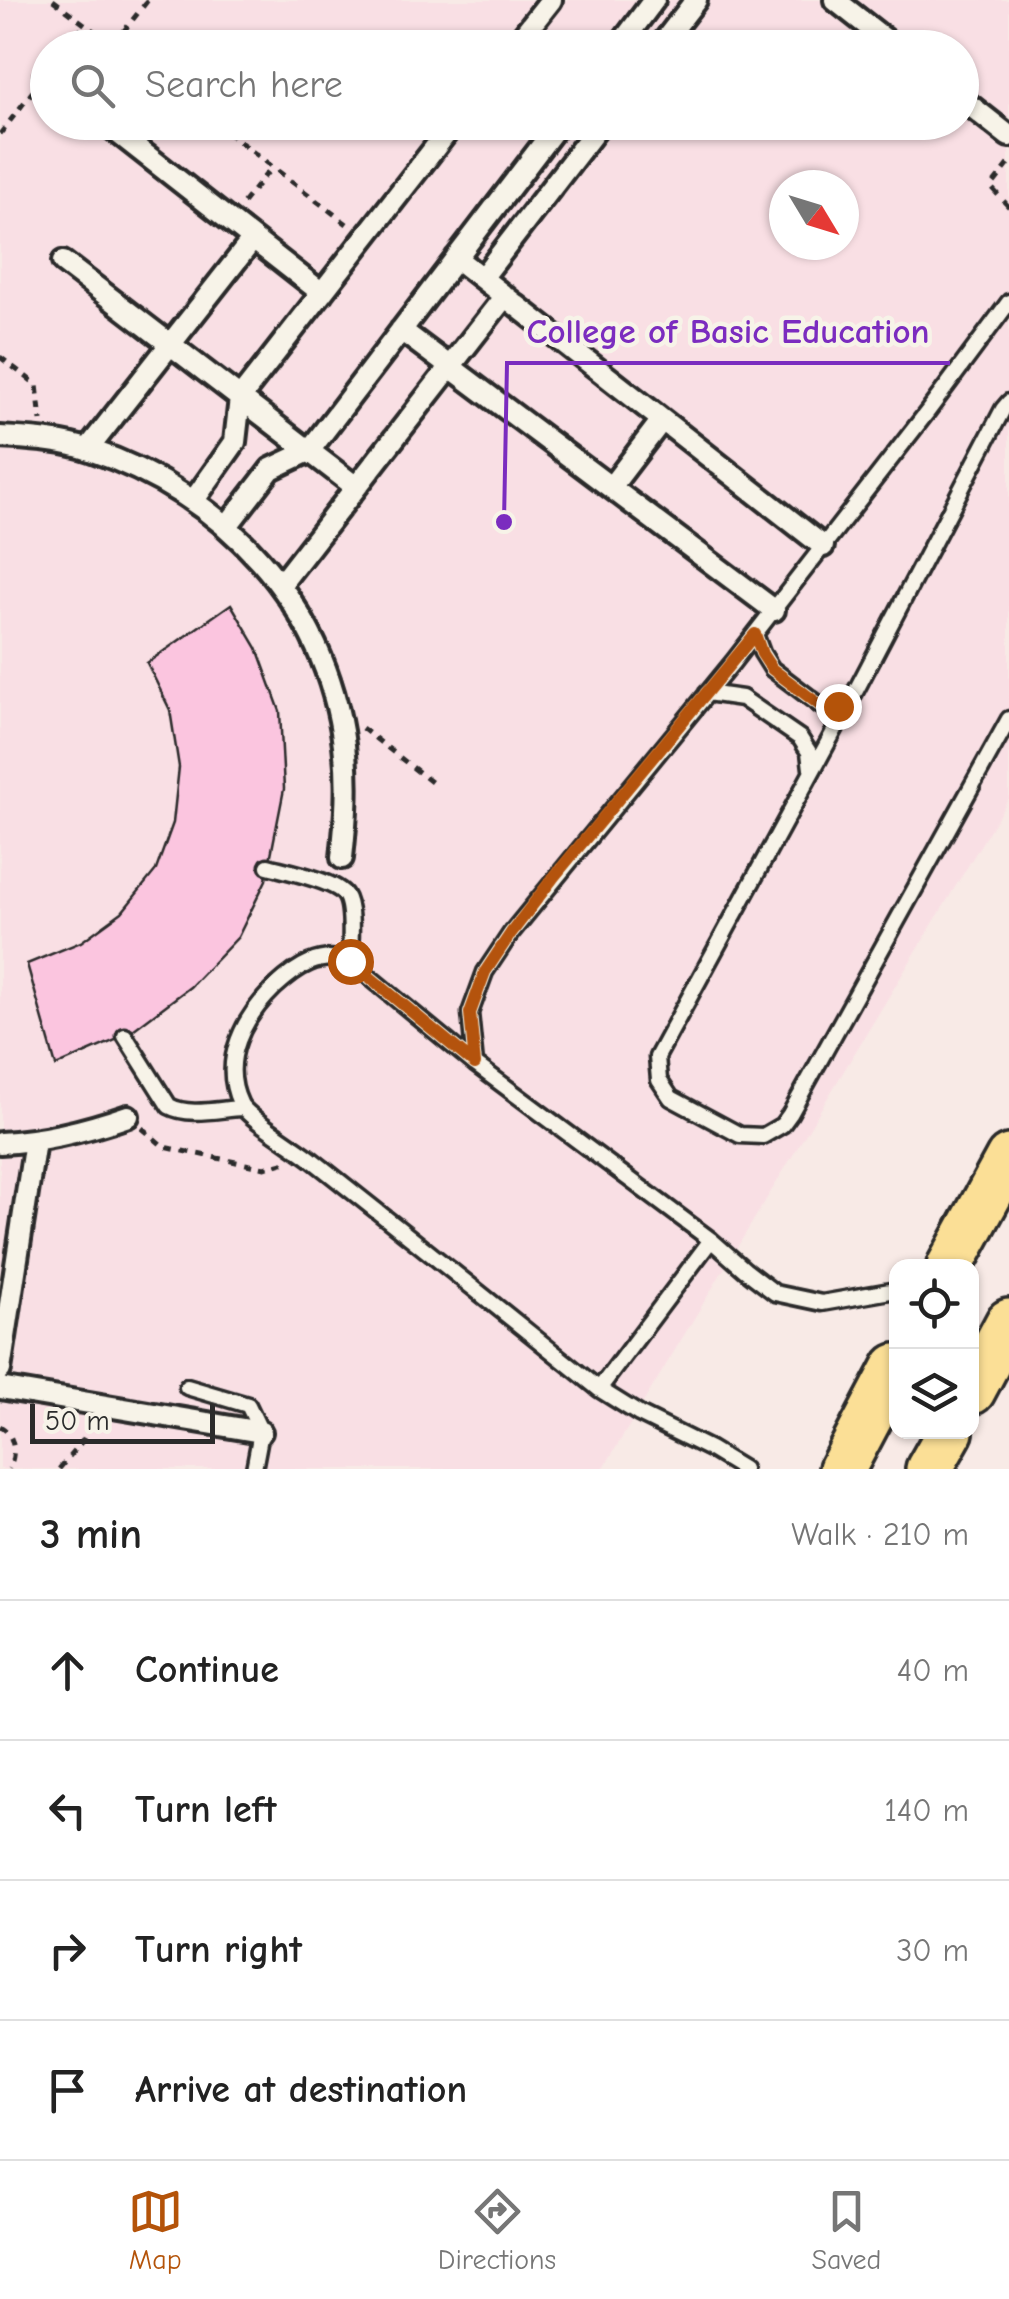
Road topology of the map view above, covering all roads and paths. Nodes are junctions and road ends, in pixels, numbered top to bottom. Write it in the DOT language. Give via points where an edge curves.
graph roads {
  1 [pos="54,0"];
  2 [pos="148,0"];
  3 [pos="550,0"];
  4 [pos="654,0"];
  5 [pos="696,0"];
  6 [pos="836,0"];
  7 [pos="85,24"];
  8 [pos="80,30"];
  9 [pos="93,30"];
  10 [pos="126,30"];
  11 [pos="528,30"];
  12 [pos="632,30"];
  13 [pos="673,30"];
  14 [pos="874,30"];
  15 [pos="30,97"];
  16 [pos="979,112"];
  17 [pos="0,134"];
  18 [pos="1009,136"];
  19 [pos="127,140"];
  20 [pos="238,140"];
  21 [pos="441,140"];
  22 [pos="546,140"];
  23 [pos="588,140"];
  24 [pos="1009,164"];
  25 [pos="272,166"];
  26 [pos="1009,207"];
  27 [pos="229,220"];
  28 [pos="365,237"];
  29 [pos="253,239"];
  30 [pos="456,258"];
  31 [pos="63,262"];
  32 [pos="482,278"];
  33 [pos="322,293"];
  34 [pos="505,296"];
  35 [pos="1009,302"];
  36 [pos="401,330"];
  37 [pos="170,344"];
  38 [pos="0,357"];
  39 [pos="450,367"];
  40 [pos="240,398"];
  41 [pos="1009,402"];
  42 [pos="662,420"];
  43 [pos="0,436"];
  44 [pos="43,439"];
  45 [pos="88,449"];
  46 [pos="308,451"];
  47 [pos="611,487"];
  48 [pos="356,488"];
  49 [pos="194,500"];
  50 [pos="227,526"];
  51 [pos="823,546"];
  52 [pos="280,585"];
  53 [pos="774,610"];
  54 [pos="755,634"];
  55 [pos="708,693"];
  56 [pos="851,700"];
  57 [pos="336,708"];
  58 [pos="1009,719"];
  59 [pos="812,770"];
  60 [pos="434,784"];
  61 [pos="342,858"];
  62 [pos="268,866"];
  63 [pos="350,961"];
  64 [pos="125,1036"];
  65 [pos="475,1064"];
  66 [pos="241,1108"];
  67 [pos="128,1116"];
  68 [pos="35,1141"];
  69 [pos="0,1143"];
  70 [pos="308,1157"];
  71 [pos="1009,1158"];
  72 [pos="711,1240"];
  73 [pos="954,1259"];
  74 [pos="889,1291"];
  75 [pos="1009,1322"];
  76 [pos="0,1370"];
  77 [pos="979,1379"];
  78 [pos="889,1380"];
  79 [pos="186,1387"];
  80 [pos="0,1388"];
  81 [pos="598,1389"];
  82 [pos="102,1405"];
  83 [pos="0,1426"];
  84 [pos="262,1432"];
  85 [pos="946,1439"];
  86 [pos="8,1469"];
  87 [pos="58,1469"];
  88 [pos="254,1469"];
  89 [pos="743,1469"];
  90 [pos="842,1469"];
  91 [pos="930,1469"];
  1 -- 7 [label="path"];
  2 -- 10 [label="path"];
  3 -- 11 [label="street"];
  4 -- 12 [label="street"];
  5 -- 13 [label="street"];
  6 -- 14 [label="street"];
  7 -- 8 [label="path"];
  7 -- 9 [label="path"];
  15 -- 17 [label="path"];
  16 -- 18 [label="street"];
  19 -- 27 [label="street"];
  20 -- 25 [label="path"];
  21 -- 28 [label="street"];
  22 -- 30 [label="street"];
  23 -- 32 [label="street"];
  24 -- 26 [label="path" via="991,187"];
  25 -- 27 [label="path"];
  25 -- 28 [label="path"];
  27 -- 29 [label="street"];
  28 -- 33 [label="street"];
  29 -- 33 [label="street"];
  29 -- 37 [label="street"];
  30 -- 32 [label="street"];
  30 -- 36 [label="street"];
  31 -- 37 [label="street"];
  32 -- 34 [label="street"];
  33 -- 40 [label="street"];
  34 -- 39 [label="street"];
  34 -- 42 [label="street"];
  35 -- 51 [label="lane"];
  36 -- 39 [label="street"];
  36 -- 46 [label="street"];
  37 -- 40 [label="street"];
  37 -- 45 [label="street"];
  38 -- 44 [label="path" via="36,385"];
  39 -- 47 [label="street"];
  39 -- 48 [label="street"];
  40 -- 46 [label="street"];
  40 -- 49 [label="street" via="235,442"];
  41 -- 56 [label="lane"];
  42 -- 47 [label="street"];
  42 -- 51 [label="street"];
  43 -- 44 [label="street"];
  44 -- 45 [label="street"];
  45 -- 49 [label="street"];
  46 -- 48 [label="street"];
  46 -- 50 [label="street" via="270,469"];
  47 -- 53 [label="street"];
  48 -- 52 [label="street"];
  49 -- 50 [label="street"];
  50 -- 52 [label="street"];
  51 -- 53 [label="lane"];
  52 -- 57 [label="street" via="310,634"];
  53 -- 54 [label="lane"];
  54 -- 55 [label="lane"];
  54 -- 56 [label="lane" via="772,669 821,706"];
  55 -- 59 [label="lane" via="742,698 800,738"];
  55 -- 65 [label="lane" via="553,878 485,972 470,1013"];
  56 -- 59 [label="lane"];
  57 -- 60 [label="path"];
  57 -- 61 [label="street" via="348,801"];
  58 -- 59 [label="lane" via="790,1114 763,1136 740,1135 670,1098 658,1080 658,1056"];
  62 -- 63 [label="lane" via="345,894"];
  63 -- 65 [label="lane"];
  63 -- 66 [label="lane" via="336,956 292,972 252,1016 231,1060"];
  64 -- 66 [label="lane" via="169,1106"];
  65 -- 72 [label="lane"];
  66 -- 70 [label="lane"];
  67 -- 68 [label="street"];
  67 -- 70 [label="path" via="164,1147 265,1168"];
  68 -- 69 [label="street"];
  68 -- 76 [label="street"];
  70 -- 81 [label="lane"];
  71 -- 73 [label="main road"];
  72 -- 74 [label="lane" via="775,1293 822,1303"];
  72 -- 81 [label="lane"];
  75 -- 77 [label="main road"];
  78 -- 90 [label="main road"];
  79 -- 84 [label="lane" via="248,1405"];
  80 -- 82 [label="street"];
  81 -- 89 [label="lane"];
  82 -- 84 [label="street"];
  82 -- 87 [label="path"];
  83 -- 86 [label="path" via="14,1443"];
  84 -- 88 [label="lane"];
  85 -- 91 [label="main road"];
}
